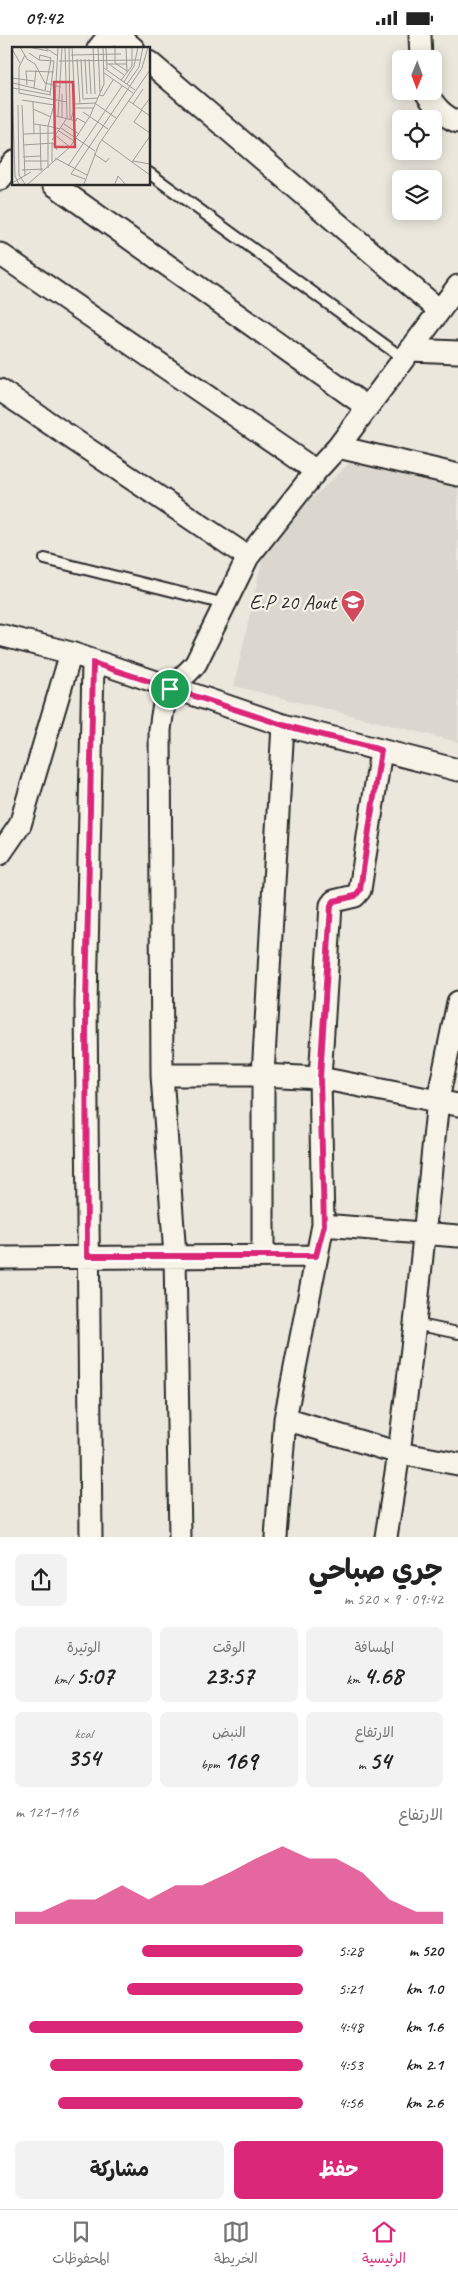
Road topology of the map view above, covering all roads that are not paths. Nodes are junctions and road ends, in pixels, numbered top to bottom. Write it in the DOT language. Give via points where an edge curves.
graph roads {
  1 [pos="108,35"];
  2 [pos="118,35"];
  3 [pos="420,35"];
  4 [pos="99,47"];
  5 [pos="132,47"];
  6 [pos="421,50"];
  7 [pos="150,62"];
  8 [pos="431,100"];
  9 [pos="458,122"];
  10 [pos="12,164"];
  11 [pos="150,174"];
  12 [pos="0,179"];
  13 [pos="54,185"];
  14 [pos="0,254"];
  15 [pos="458,287"];
  16 [pos="439,310"];
  17 [pos="458,352"];
  18 [pos="407,355"];
  19 [pos="0,390"];
  20 [pos="367,407"];
  21 [pos="338,447"];
  22 [pos="316,471"];
  23 [pos="458,475"];
  24 [pos="248,557"];
  25 [pos="45,559"];
  26 [pos="225,604"];
  27 [pos="0,635"];
  28 [pos="71,653"];
  29 [pos="93,663"];
  30 [pos="170,689"];
  31 [pos="283,725"];
  32 [pos="381,750"];
  33 [pos="458,770"];
  34 [pos="4,844"];
  35 [pos="458,1002"];
  36 [pos="162,1075"];
  37 [pos="263,1075"];
  38 [pos="320,1078"];
  39 [pos="438,1100"];
  40 [pos="458,1105"];
  41 [pos="324,1225"];
  42 [pos="424,1234"];
  43 [pos="458,1236"];
  44 [pos="263,1255"];
  45 [pos="87,1256"];
  46 [pos="175,1256"];
  47 [pos="316,1256"];
  48 [pos="0,1258"];
  49 [pos="416,1324"];
  50 [pos="458,1333"];
  51 [pos="285,1419"];
  52 [pos="400,1453"];
  53 [pos="458,1465"];
  54 [pos="91,1537"];
  55 [pos="180,1537"];
  56 [pos="276,1537"];
  57 [pos="386,1537"];
  1 -- 4 [label="street"];
  2 -- 5 [label="street"];
  3 -- 6 [label="street"];
  7 -- 16 [label="street"];
  8 -- 9 [label="street" via="448,118"];
  10 -- 12 [label="street"];
  11 -- 18 [label="lane"];
  13 -- 20 [label="street"];
  14 -- 22 [label="street"];
  15 -- 16 [label="street"];
  16 -- 18 [label="street"];
  17 -- 18 [label="street"];
  18 -- 20 [label="street"];
  19 -- 24 [label="street"];
  20 -- 21 [label="street"];
  21 -- 22 [label="street"];
  21 -- 23 [label="street"];
  22 -- 24 [label="street"];
  24 -- 26 [label="street"];
  25 -- 26 [label="lane"];
  26 -- 30 [label="street" via="196,663"];
  27 -- 28 [label="street"];
  28 -- 29 [label="street"];
  28 -- 34 [label="street" via="26,810"];
  29 -- 30 [label="street"];
  29 -- 45 [label="street" via="86,1005"];
  30 -- 31 [label="street"];
  30 -- 36 [label="street" via="162,710 160,730"];
  31 -- 32 [label="street"];
  31 -- 37 [label="street"];
  32 -- 33 [label="street"];
  32 -- 38 [label="street" via="360,890 355,896 334,901 331,905"];
  35 -- 39 [label="street"];
  36 -- 37 [label="street"];
  36 -- 46 [label="street"];
  37 -- 38 [label="street"];
  37 -- 44 [label="street"];
  38 -- 39 [label="street"];
  38 -- 41 [label="street"];
  39 -- 40 [label="street"];
  39 -- 42 [label="street"];
  41 -- 42 [label="street"];
  41 -- 47 [label="street"];
  42 -- 43 [label="street"];
  42 -- 49 [label="street"];
  44 -- 46 [label="street"];
  44 -- 47 [label="street"];
  45 -- 46 [label="street"];
  45 -- 48 [label="street"];
  45 -- 54 [label="street"];
  46 -- 55 [label="street"];
  47 -- 51 [label="street"];
  49 -- 50 [label="lane"];
  49 -- 52 [label="street"];
  51 -- 52 [label="street"];
  51 -- 56 [label="street"];
  52 -- 53 [label="street"];
  52 -- 57 [label="street"];
}
